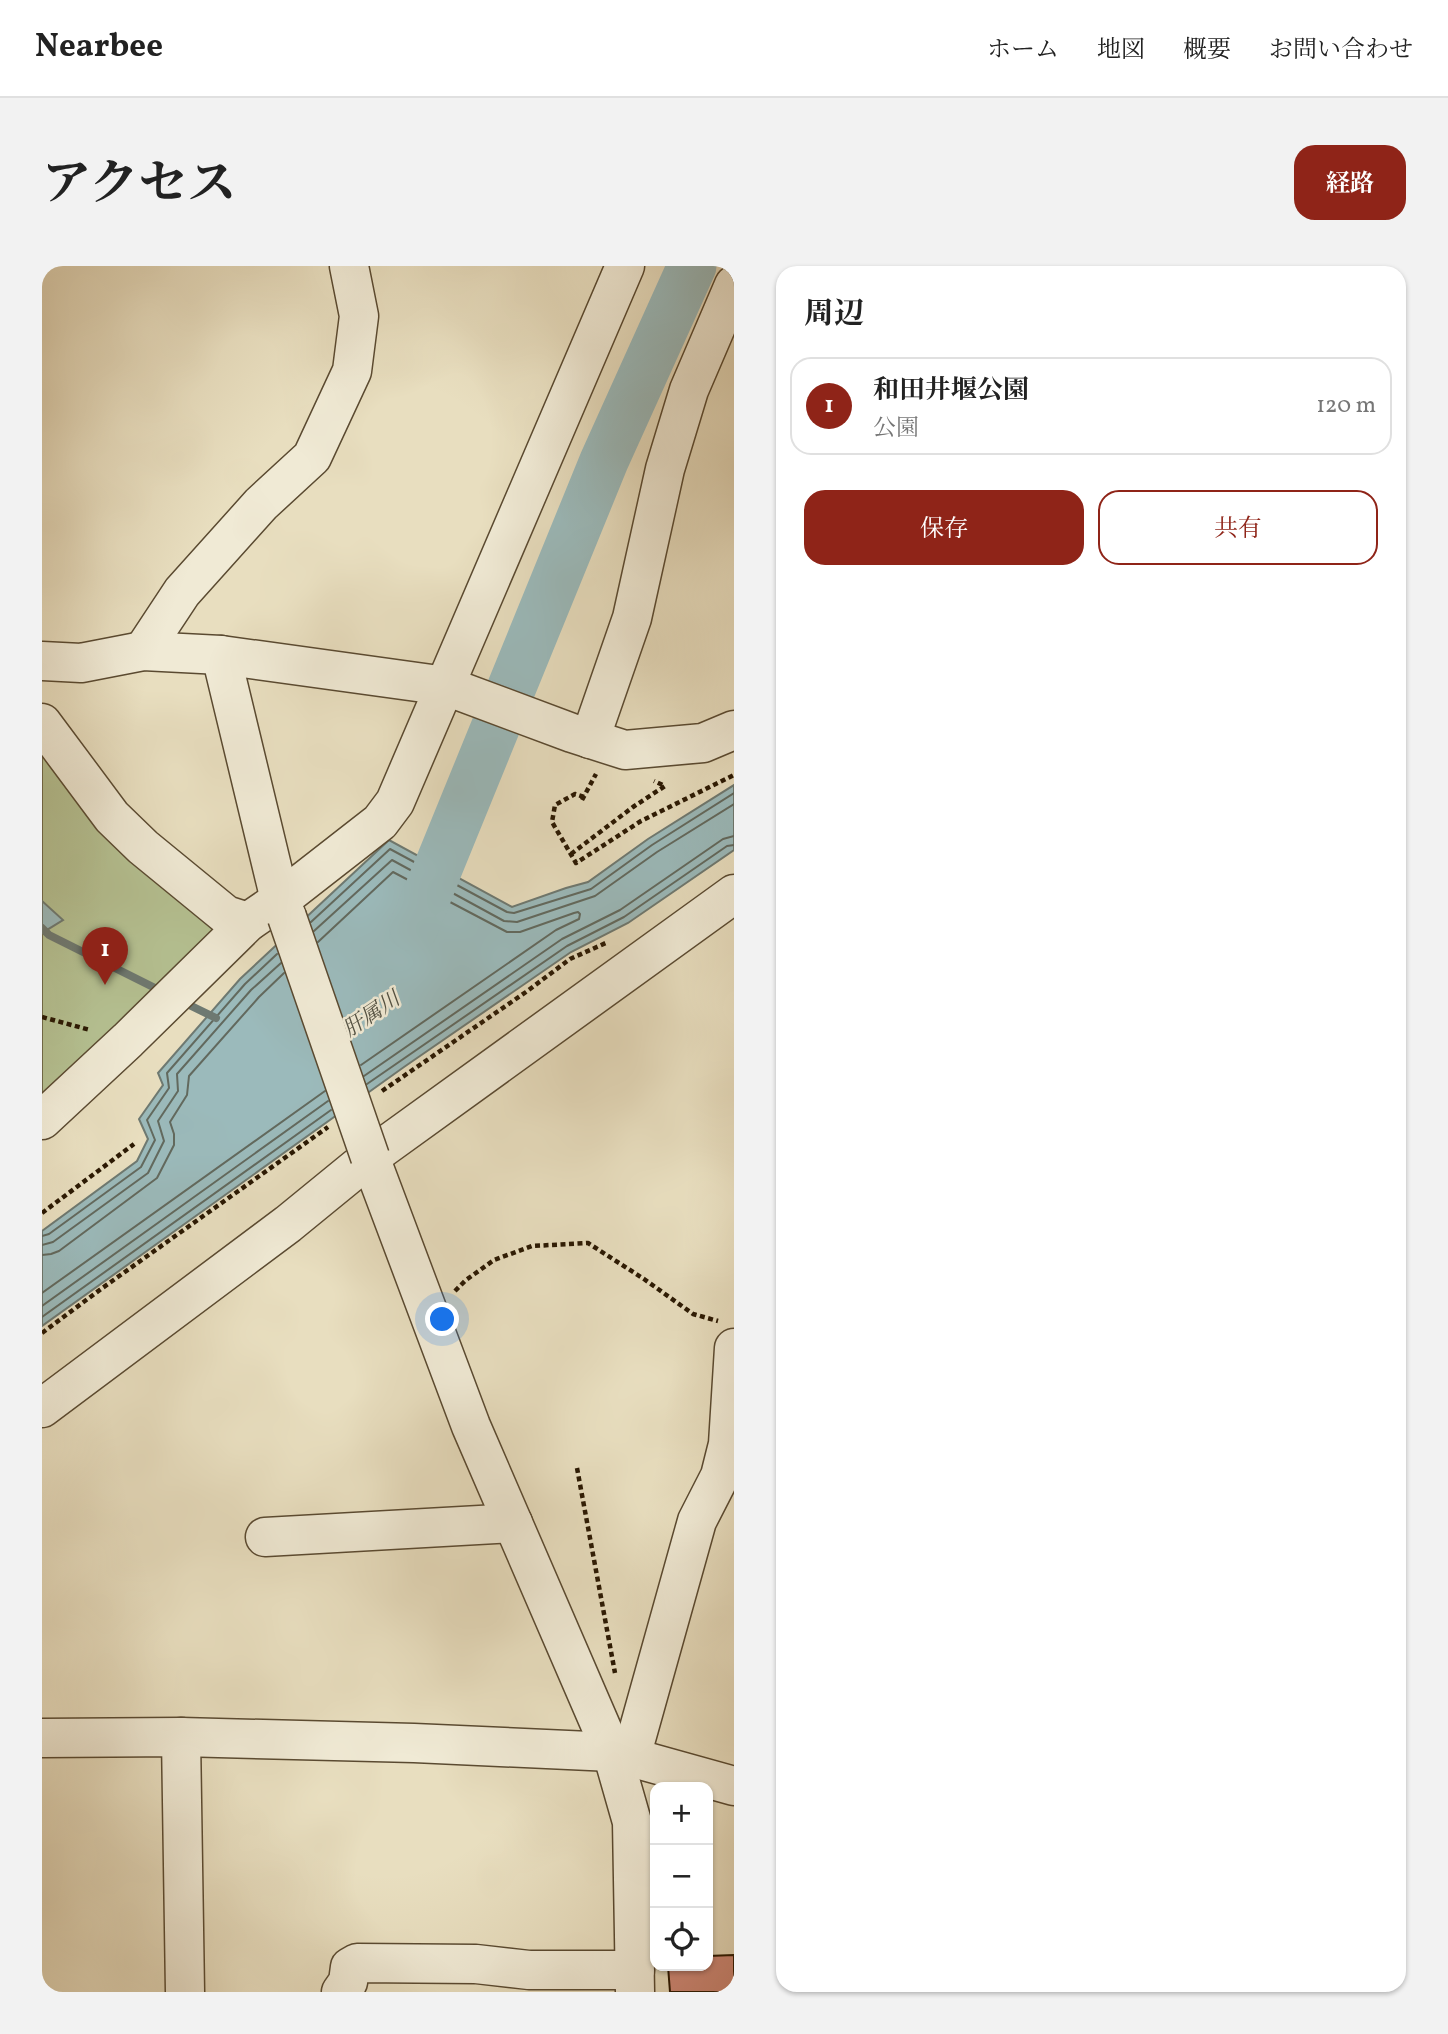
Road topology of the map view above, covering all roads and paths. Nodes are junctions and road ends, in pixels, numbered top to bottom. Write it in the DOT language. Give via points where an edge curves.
graph roads {
  1 [pos="349,266"];
  2 [pos="625,266"];
  3 [pos="734,285"];
  4 [pos="143,651"];
  5 [pos="221,656"];
  6 [pos="42,661"];
  7 [pos="446,686"];
  8 [pos="42,723"];
  9 [pos="734,730"];
  10 [pos="581,736"];
  11 [pos="734,775"];
  12 [pos="645,777"];
  13 [pos="584,797"];
  14 [pos="571,855"];
  15 [pos="734,894"];
  16 [pos="284,908"];
  17 [pos="248,922"];
  18 [pos="618,938"];
  19 [pos="42,1017"];
  20 [pos="128,1040"];
  21 [pos="372,1097"];
  22 [pos="42,1120"];
  23 [pos="328,1127"];
  24 [pos="134,1144"];
  25 [pos="370,1157"];
  26 [pos="42,1213"];
  27 [pos="434,1328"];
  28 [pos="42,1333"];
  29 [pos="729,1335"];
  30 [pos="42,1408"];
  31 [pos="577,1468"];
  32 [pos="513,1522"];
  33 [pos="265,1537"];
  34 [pos="616,1678"];
  35 [pos="181,1737"];
  36 [pos="42,1738"];
  37 [pos="622,1755"];
  38 [pos="734,1786"];
  39 [pos="635,1981"];
  40 [pos="185,1992"];
  41 [pos="341,1992"];
  1 -- 4 [label="street" via="359,316 352,371 313,457 261,504 182,592"];
  2 -- 7 [label="street"];
  3 -- 10 [label="street" via="689,390 665,469 632,618"];
  4 -- 5 [label="street"];
  4 -- 6 [label="street" via="81,663"];
  5 -- 7 [label="street"];
  5 -- 16 [label="street"];
  7 -- 10 [label="street"];
  7 -- 16 [label="street" via="395,802 380,822"];
  8 -- 17 [label="street" via="127,832 226,915"];
  9 -- 10 [label="street" via="702,743 625,750"];
  11 -- 14 [label="path" via="641,821 576,863"];
  12 -- 14 [label="path" via="665,786"];
  13 -- 14 [label="path" via="575,794 555,805 552,822"];
  15 -- 25 [label="street"];
  16 -- 17 [label="street"];
  16 -- 25 [label="street, bridge"];
  17 -- 20 [label="street"];
  18 -- 21 [label="path" via="570,959"];
  19 -- 20 [label="path"];
  20 -- 22 [label="street"];
  23 -- 28 [label="path"];
  24 -- 26 [label="path"];
  25 -- 27 [label="street"];
  25 -- 30 [label="street"];
  27 -- 29 [label="path" via="444,1302 495,1260 532,1246 588,1243"];
  27 -- 32 [label="street"];
  29 -- 37 [label="street" via="726,1455 698,1521"];
  31 -- 34 [label="path"];
  32 -- 33 [label="street"];
  32 -- 37 [label="street"];
  35 -- 36 [label="street"];
  35 -- 37 [label="street" via="414,1743"];
  35 -- 40 [label="street"];
  37 -- 38 [label="street"];
  37 -- 39 [label="street" via="632,1822"];
  39 -- 41 [label="street" via="476,1964 357,1963 350,1967"];
}
